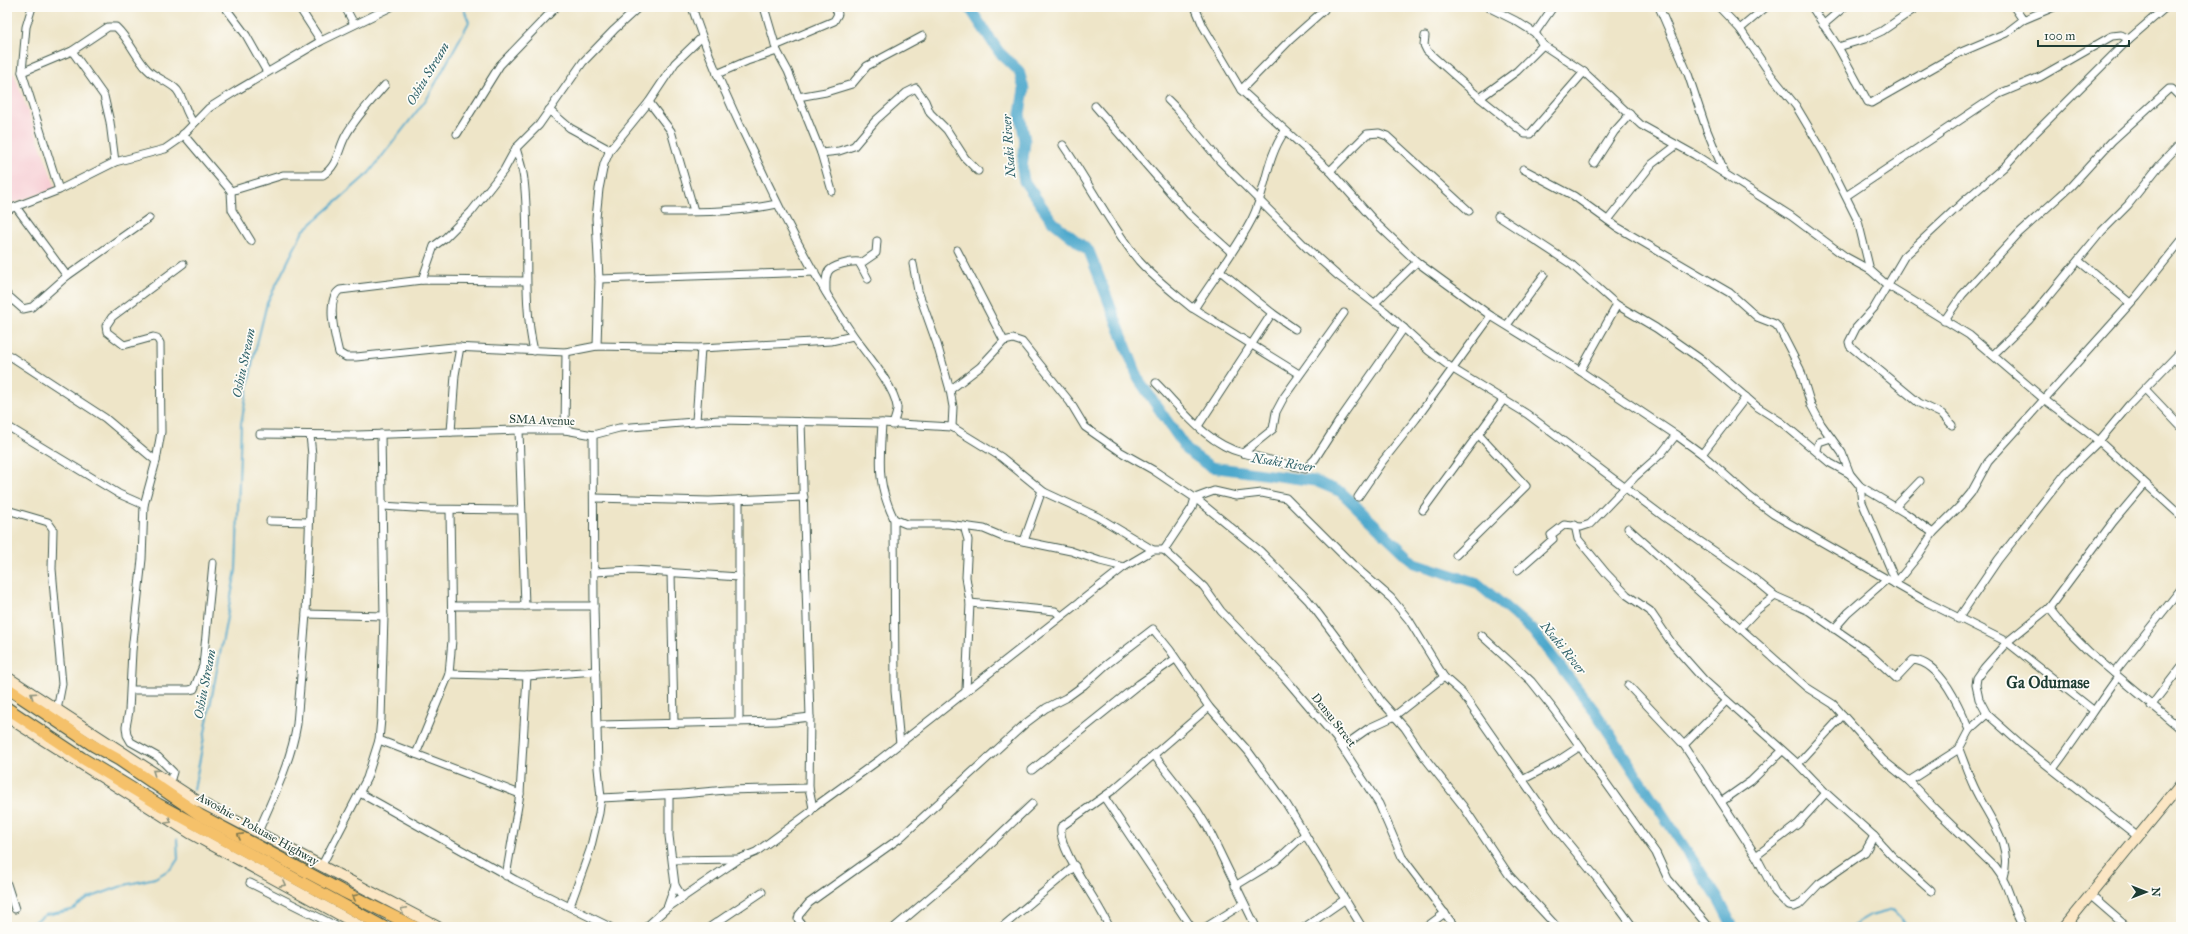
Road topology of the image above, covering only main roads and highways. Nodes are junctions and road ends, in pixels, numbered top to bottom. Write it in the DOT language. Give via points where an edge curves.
graph roads {
  1 [pos="7,688"];
  2 [pos="7,708"];
  3 [pos="384,927"];
  4 [pos="415,927"];
  4 -- 1 [label="main road, Awoshie - Pokuase Highway, one-way" via="200,815"];
  2 -- 3 [label="main road" via="158,804"];
}
